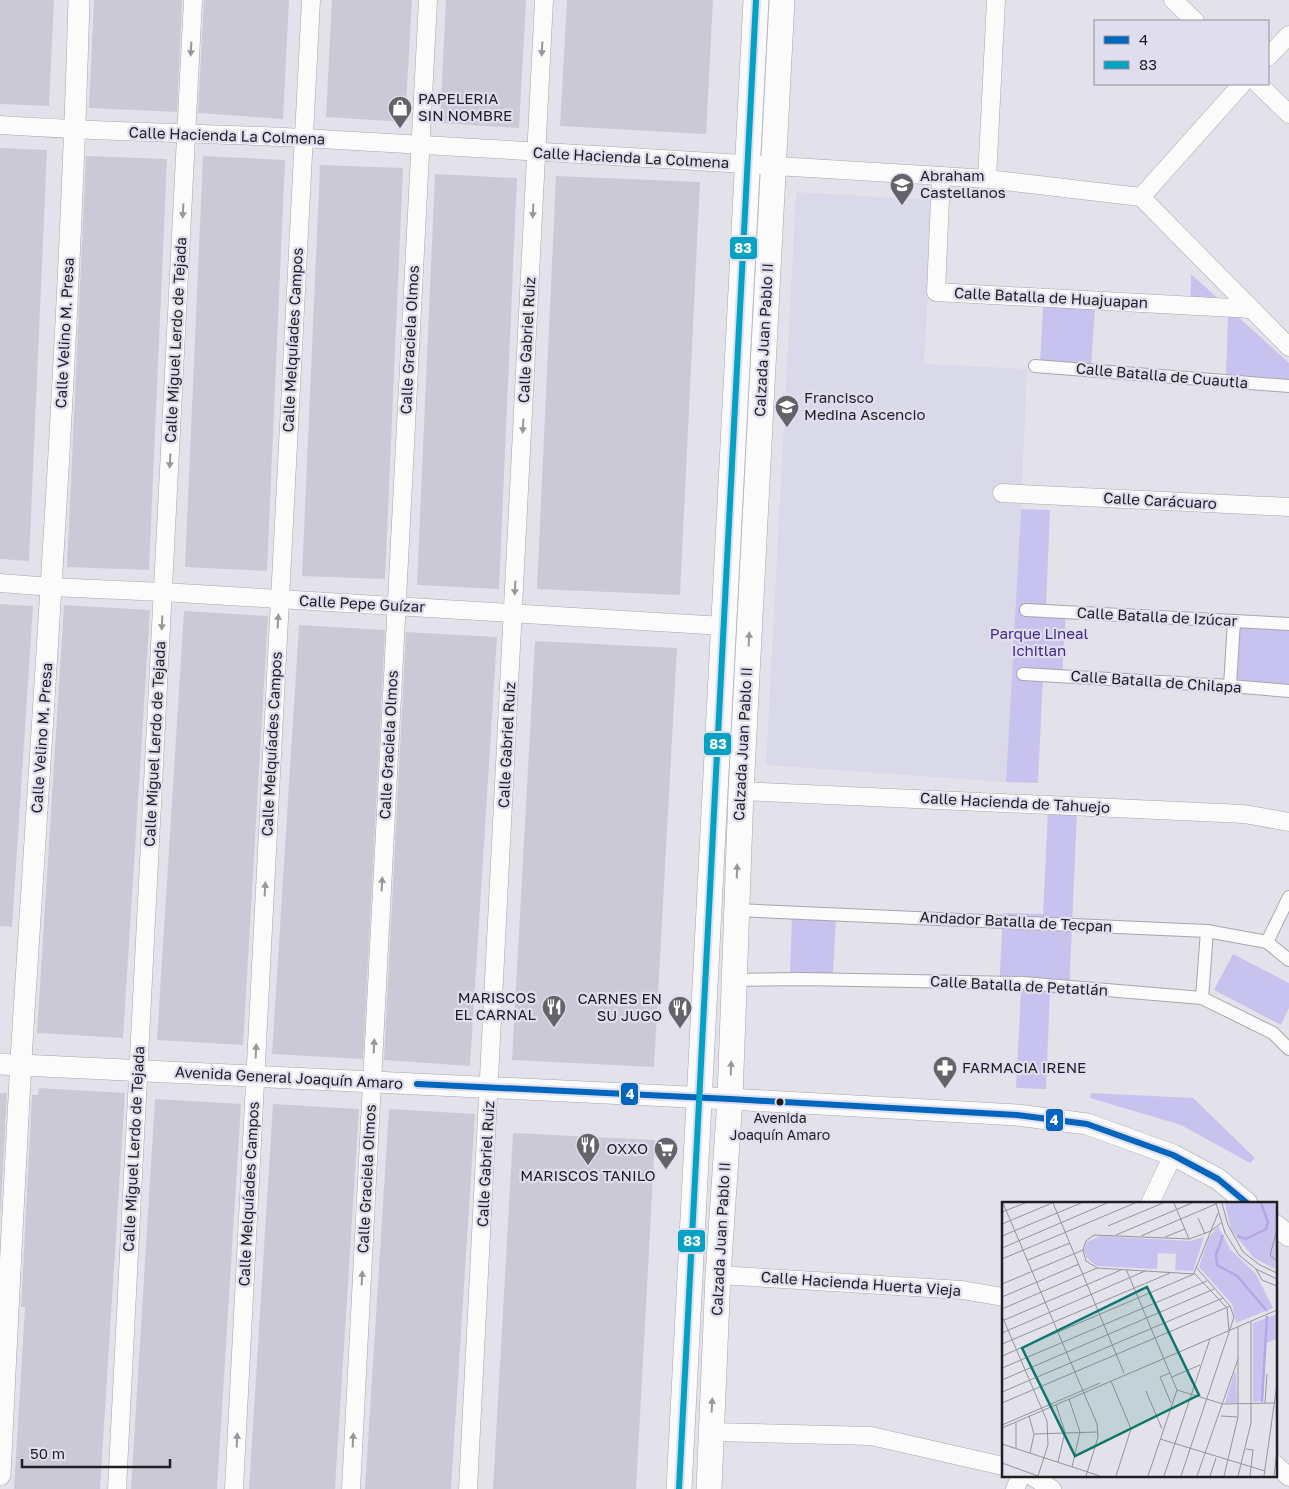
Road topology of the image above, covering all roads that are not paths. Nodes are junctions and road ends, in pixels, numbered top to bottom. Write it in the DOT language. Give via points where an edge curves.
graph roads {
  1 [pos="79,0"];
  2 [pos="194,0"];
  3 [pos="311,0"];
  4 [pos="428,0"];
  5 [pos="544,0"];
  6 [pos="756,0"];
  7 [pos="782,0"];
  8 [pos="996,0"];
  9 [pos="1173,0"];
  10 [pos="1194,20"];
  11 [pos="1289,35"];
  12 [pos="1269,56"];
  13 [pos="1241,85"];
  14 [pos="1259,85"];
  15 [pos="1289,114"];
  16 [pos="0,125"];
  17 [pos="75,130"];
  18 [pos="187,133"];
  19 [pos="304,138"];
  20 [pos="420,145"];
  21 [pos="536,152"];
  22 [pos="748,165"];
  23 [pos="773,166"];
  24 [pos="941,176"];
  25 [pos="987,179"];
  26 [pos="1141,197"];
  27 [pos="1252,309"];
  28 [pos="1289,346"];
  29 [pos="1035,366"];
  30 [pos="1289,386"];
  31 [pos="1002,493"];
  32 [pos="1289,507"];
  33 [pos="0,583"];
  34 [pos="51,588"];
  35 [pos="163,592"];
  36 [pos="280,599"];
  37 [pos="396,606"];
  38 [pos="1026,610"];
  39 [pos="513,613"];
  40 [pos="1234,621"];
  41 [pos="1289,624"];
  42 [pos="724,626"];
  43 [pos="1024,674"];
  44 [pos="1230,686"];
  45 [pos="1289,691"];
  46 [pos="741,790"];
  47 [pos="1289,822"];
  48 [pos="1289,897"];
  49 [pos="736,910"];
  50 [pos="1207,931"];
  51 [pos="1267,942"];
  52 [pos="1289,960"];
  53 [pos="735,980"];
  54 [pos="1202,998"];
  55 [pos="1289,1049"];
  56 [pos="10,1064"];
  57 [pos="138,1070"];
  58 [pos="255,1076"];
  59 [pos="372,1082"];
  60 [pos="490,1088"];
  61 [pos="699,1098"];
  62 [pos="730,1099"];
  63 [pos="1173,1155"];
  64 [pos="1150,1202"];
  65 [pos="1246,1202"];
  66 [pos="1276,1226"];
  67 [pos="1289,1236"];
  68 [pos="718,1275"];
  69 [pos="1002,1297"];
  70 [pos="711,1432"];
  71 [pos="1276,1465"];
  72 [pos="1002,1466"];
  73 [pos="0,1475"];
  74 [pos="1021,1476"];
  75 [pos="1032,1476"];
  76 [pos="1289,1477"];
  77 [pos="117,1489"];
  78 [pos="234,1489"];
  79 [pos="351,1489"];
  80 [pos="468,1489"];
  81 [pos="679,1489"];
  82 [pos="709,1489"];
  83 [pos="1015,1489"];
  84 [pos="1052,1489"];
  1 -- 17 [label="street, Calle Velino M. Presa"];
  2 -- 18 [label="street, Calle Miguel Lerdo de Tejada, one-way"];
  3 -- 19 [label="street, Calle Melquíades Campos"];
  4 -- 20 [label="street, Calle Graciela Olmos"];
  5 -- 21 [label="street, Calle Gabriel Ruiz, one-way"];
  6 -- 22 [label="main road, Calzada Juan Pablo II"];
  7 -- 23 [label="main road, Calzada Juan Pablo II"];
  8 -- 25 [label="street"];
  9 -- 10 [label="street"];
  11 -- 12 [label="street"];
  13 -- 26 [label="street"];
  14 -- 15 [label="street"];
  16 -- 17 [label="street, Calle Hacienda La Colmena"];
  17 -- 18 [label="street, Calle Hacienda La Colmena"];
  17 -- 34 [label="street, Calle Velino M. Presa"];
  18 -- 19 [label="street, Calle Hacienda La Colmena"];
  18 -- 35 [label="street, Calle Miguel Lerdo de Tejada, one-way"];
  19 -- 20 [label="street, Calle Hacienda La Colmena"];
  19 -- 36 [label="street, Calle Melquíades Campos"];
  20 -- 21 [label="street, Calle Hacienda La Colmena"];
  20 -- 37 [label="street, Calle Graciela Olmos"];
  21 -- 22 [label="street, Calle Hacienda La Colmena"];
  21 -- 39 [label="street, Calle Gabriel Ruiz, one-way"];
  22 -- 23 [label="street, Calle Hacienda La Colmena"];
  22 -- 42 [label="main road, Calzada Juan Pablo II"];
  23 -- 24 [label="street, Calle Hacienda La Colmena"];
  46 -- 23 [label="main road, Calzada Juan Pablo II, one-way"];
  24 -- 25 [label="street, Calle Hacienda La Colmena"];
  24 -- 27 [label="street, Calle Batalla de Huajuapan" via="936,292"];
  25 -- 26 [label="street, Calle Hacienda La Colmena"];
  26 -- 27 [label="street"];
  27 -- 28 [label="street"];
  29 -- 30 [label="street, Calle Batalla de Cuautla"];
  31 -- 32 [label="street, Calle Carácuaro"];
  33 -- 34 [label="street, Calle Pepe Guízar"];
  34 -- 35 [label="street, Calle Pepe Guízar"];
  34 -- 56 [label="street, Calle Velino M. Presa"];
  35 -- 36 [label="street, Calle Pepe Guízar"];
  35 -- 57 [label="street, Calle Miguel Lerdo de Tejada, one-way"];
  36 -- 37 [label="street, Calle Pepe Guízar"];
  58 -- 36 [label="street, Calle Melquíades Campos, one-way"];
  37 -- 39 [label="street, Calle Pepe Guízar"];
  59 -- 37 [label="street, Calle Graciela Olmos, one-way"];
  38 -- 40 [label="street, Calle Batalla de Izúcar"];
  39 -- 42 [label="street, Calle Pepe Guízar"];
  39 -- 60 [label="street, Calle Gabriel Ruiz"];
  40 -- 41 [label="street, Calle Batalla de Izúcar"];
  40 -- 44 [label="street"];
  42 -- 61 [label="main road, Calzada Juan Pablo II"];
  43 -- 44 [label="street, Calle Batalla de Chilapa"];
  44 -- 45 [label="street, Calle Batalla de Chilapa"];
  46 -- 47 [label="street, Calle Hacienda de Tahuejo" via="1244,814"];
  49 -- 46 [label="main road, Calzada Juan Pablo II, one-way"];
  48 -- 51 [label="street"];
  49 -- 50 [label="street, Andador Batalla de Tecpan"];
  49 -- 53 [label="main road, Calzada Juan Pablo II"];
  50 -- 51 [label="street, Andador Batalla de Tecpan"];
  50 -- 54 [label="street"];
  51 -- 52 [label="street, Andador Batalla de Tecpan"];
  53 -- 54 [label="street, Calle Batalla de Petatlán" via="1022,984"];
  62 -- 53 [label="main road, Calzada Juan Pablo II, one-way"];
  54 -- 55 [label="street, Calle Batalla de Petatlán" via="1273,1033"];
  56 -- 57 [label="street, Avenida General Joaquín Amaro"];
  56 -- 73 [label="street, Calle Velino M. Presa"];
  57 -- 58 [label="street, Avenida General Joaquín Amaro"];
  57 -- 77 [label="street, Calle Miguel Lerdo de Tejada"];
  58 -- 59 [label="street, Avenida General Joaquín Amaro"];
  78 -- 58 [label="street, Calle Melquíades Campos, one-way"];
  59 -- 60 [label="street, Avenida General Joaquín Amaro"];
  79 -- 59 [label="street, Calle Graciela Olmos, one-way"];
  60 -- 61 [label="street, Avenida General Joaquín Amaro"];
  60 -- 80 [label="street, Calle Gabriel Ruiz"];
  61 -- 62 [label="street, Avenida General Joaquín Amaro"];
  61 -- 81 [label="main road, Calzada Juan Pablo II"];
  62 -- 63 [label="street, Avenida General Joaquín Amaro" via="1017,1115 1087,1124"];
  62 -- 68 [label="main road, Calzada Juan Pablo II"];
  63 -- 64 [label="street"];
  63 -- 65 [label="street, Avenida General Joaquín Amaro" via="1218,1180"];
  66 -- 67 [label="street"];
  68 -- 69 [label="street, Calle Hacienda Huerta Vieja" via="962,1290"];
  70 -- 68 [label="main road, Calzada Juan Pablo II, one-way"];
  70 -- 72 [label="street" via="872,1436"];
  70 -- 82 [label="main road, Calzada Juan Pablo II"];
  71 -- 76 [label="street"];
  74 -- 83 [label="street"];
  75 -- 84 [label="street"];
}
